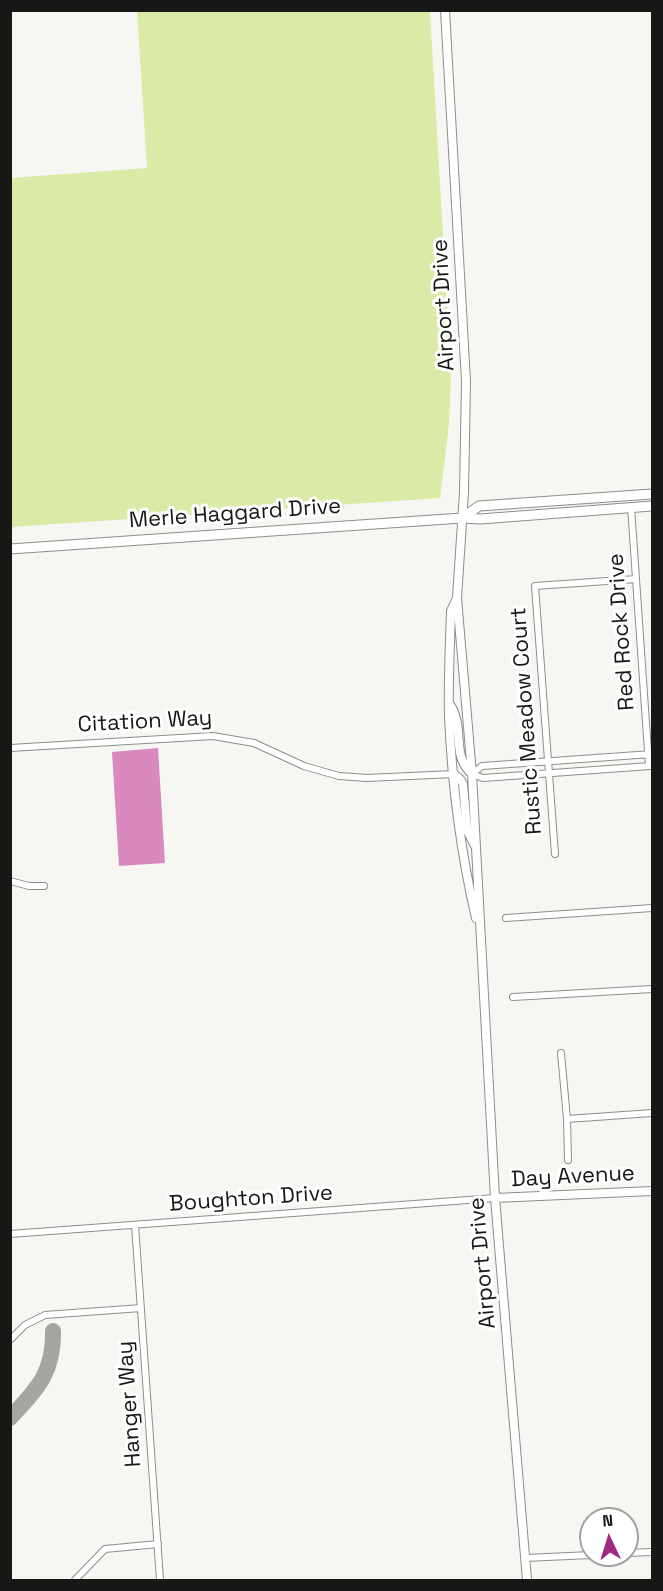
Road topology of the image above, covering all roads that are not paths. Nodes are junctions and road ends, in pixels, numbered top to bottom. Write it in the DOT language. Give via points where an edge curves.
graph roads {
  1 [pos="445,10"];
  2 [pos="652,494"];
  3 [pos="652,506"];
  4 [pos="631,507"];
  5 [pos="462,518"];
  6 [pos="10,549"];
  7 [pos="636,579"];
  8 [pos="457,598"];
  9 [pos="449,703"];
  10 [pos="10,748"];
  11 [pos="651,754"];
  12 [pos="549,762"];
  13 [pos="651,766"];
  14 [pos="549,773"];
  15 [pos="454,774"];
  16 [pos="472,774"];
  17 [pos="476,849"];
  18 [pos="555,854"];
  19 [pos="10,881"];
  20 [pos="44,886"];
  21 [pos="652,908"];
  22 [pos="506,918"];
  23 [pos="481,942"];
  24 [pos="652,989"];
  25 [pos="513,997"];
  26 [pos="561,1053"];
  27 [pos="652,1113"];
  28 [pos="567,1119"];
  29 [pos="568,1160"];
  30 [pos="652,1191"];
  31 [pos="495,1198"];
  32 [pos="135,1225"];
  33 [pos="10,1234"];
  34 [pos="141,1308"];
  35 [pos="10,1340"];
  36 [pos="158,1544"];
  37 [pos="579,1556"];
  38 [pos="525,1558"];
  39 [pos="75,1581"];
  40 [pos="160,1581"];
  41 [pos="527,1581"];
  1 -- 5 [label="main road, Airport Drive" via="466,381"];
  2 -- 5 [label="main road, Merle Haggard Drive" via="479,506"];
  3 -- 4 [label="main road, Merle Haggard Drive"];
  4 -- 5 [label="main road, Merle Haggard Drive"];
  4 -- 7 [label="street, Red Rock Drive"];
  5 -- 6 [label="main road, Merle Haggard Drive"];
  5 -- 8 [label="main road, Airport Drive"];
  7 -- 11 [label="street, Red Rock Drive"];
  7 -- 12 [label="street, Rustic Meadow Court" via="535,586"];
  8 -- 9 [label="main road, Airport Drive" via="451,610"];
  8 -- 16 [label="main road, Airport Drive"];
  9 -- 15 [label="main road, Airport Drive"];
  9 -- 16 [label="main road" via="457,713 461,761"];
  10 -- 15 [label="street, Citation Way" via="213,736 254,743 304,766 339,776"];
  11 -- 12 [label="street"];
  11 -- 13 [label="street, Red Rock Drive"];
  12 -- 14 [label="street, Rustic Meadow Court"];
  12 -- 16 [label="street" via="482,766"];
  13 -- 14 [label="street"];
  14 -- 16 [label="street" via="483,778"];
  14 -- 18 [label="street, Rustic Meadow Court"];
  15 -- 17 [label="main road" via="463,784 467,830"];
  15 -- 23 [label="main road, Airport Drive"];
  16 -- 17 [label="main road, Airport Drive"];
  17 -- 23 [label="main road, Airport Drive"];
  19 -- 20 [label="street"];
  21 -- 22 [label="street"];
  23 -- 31 [label="main road, Airport Drive"];
  24 -- 25 [label="street"];
  26 -- 28 [label="street"];
  27 -- 28 [label="street"];
  28 -- 29 [label="street"];
  30 -- 31 [label="main road, Day Avenue"];
  31 -- 32 [label="street, Boughton Drive"];
  31 -- 38 [label="main road, Airport Drive"];
  32 -- 33 [label="street, Boughton Drive"];
  32 -- 34 [label="street, Hanger Way"];
  34 -- 35 [label="street" via="45,1315 25,1325"];
  34 -- 36 [label="street, Hanger Way"];
  36 -- 39 [label="street" via="105,1549"];
  36 -- 40 [label="street, Hanger Way"];
  37 -- 38 [label="street"];
  38 -- 41 [label="main road, Airport Drive"];
}
